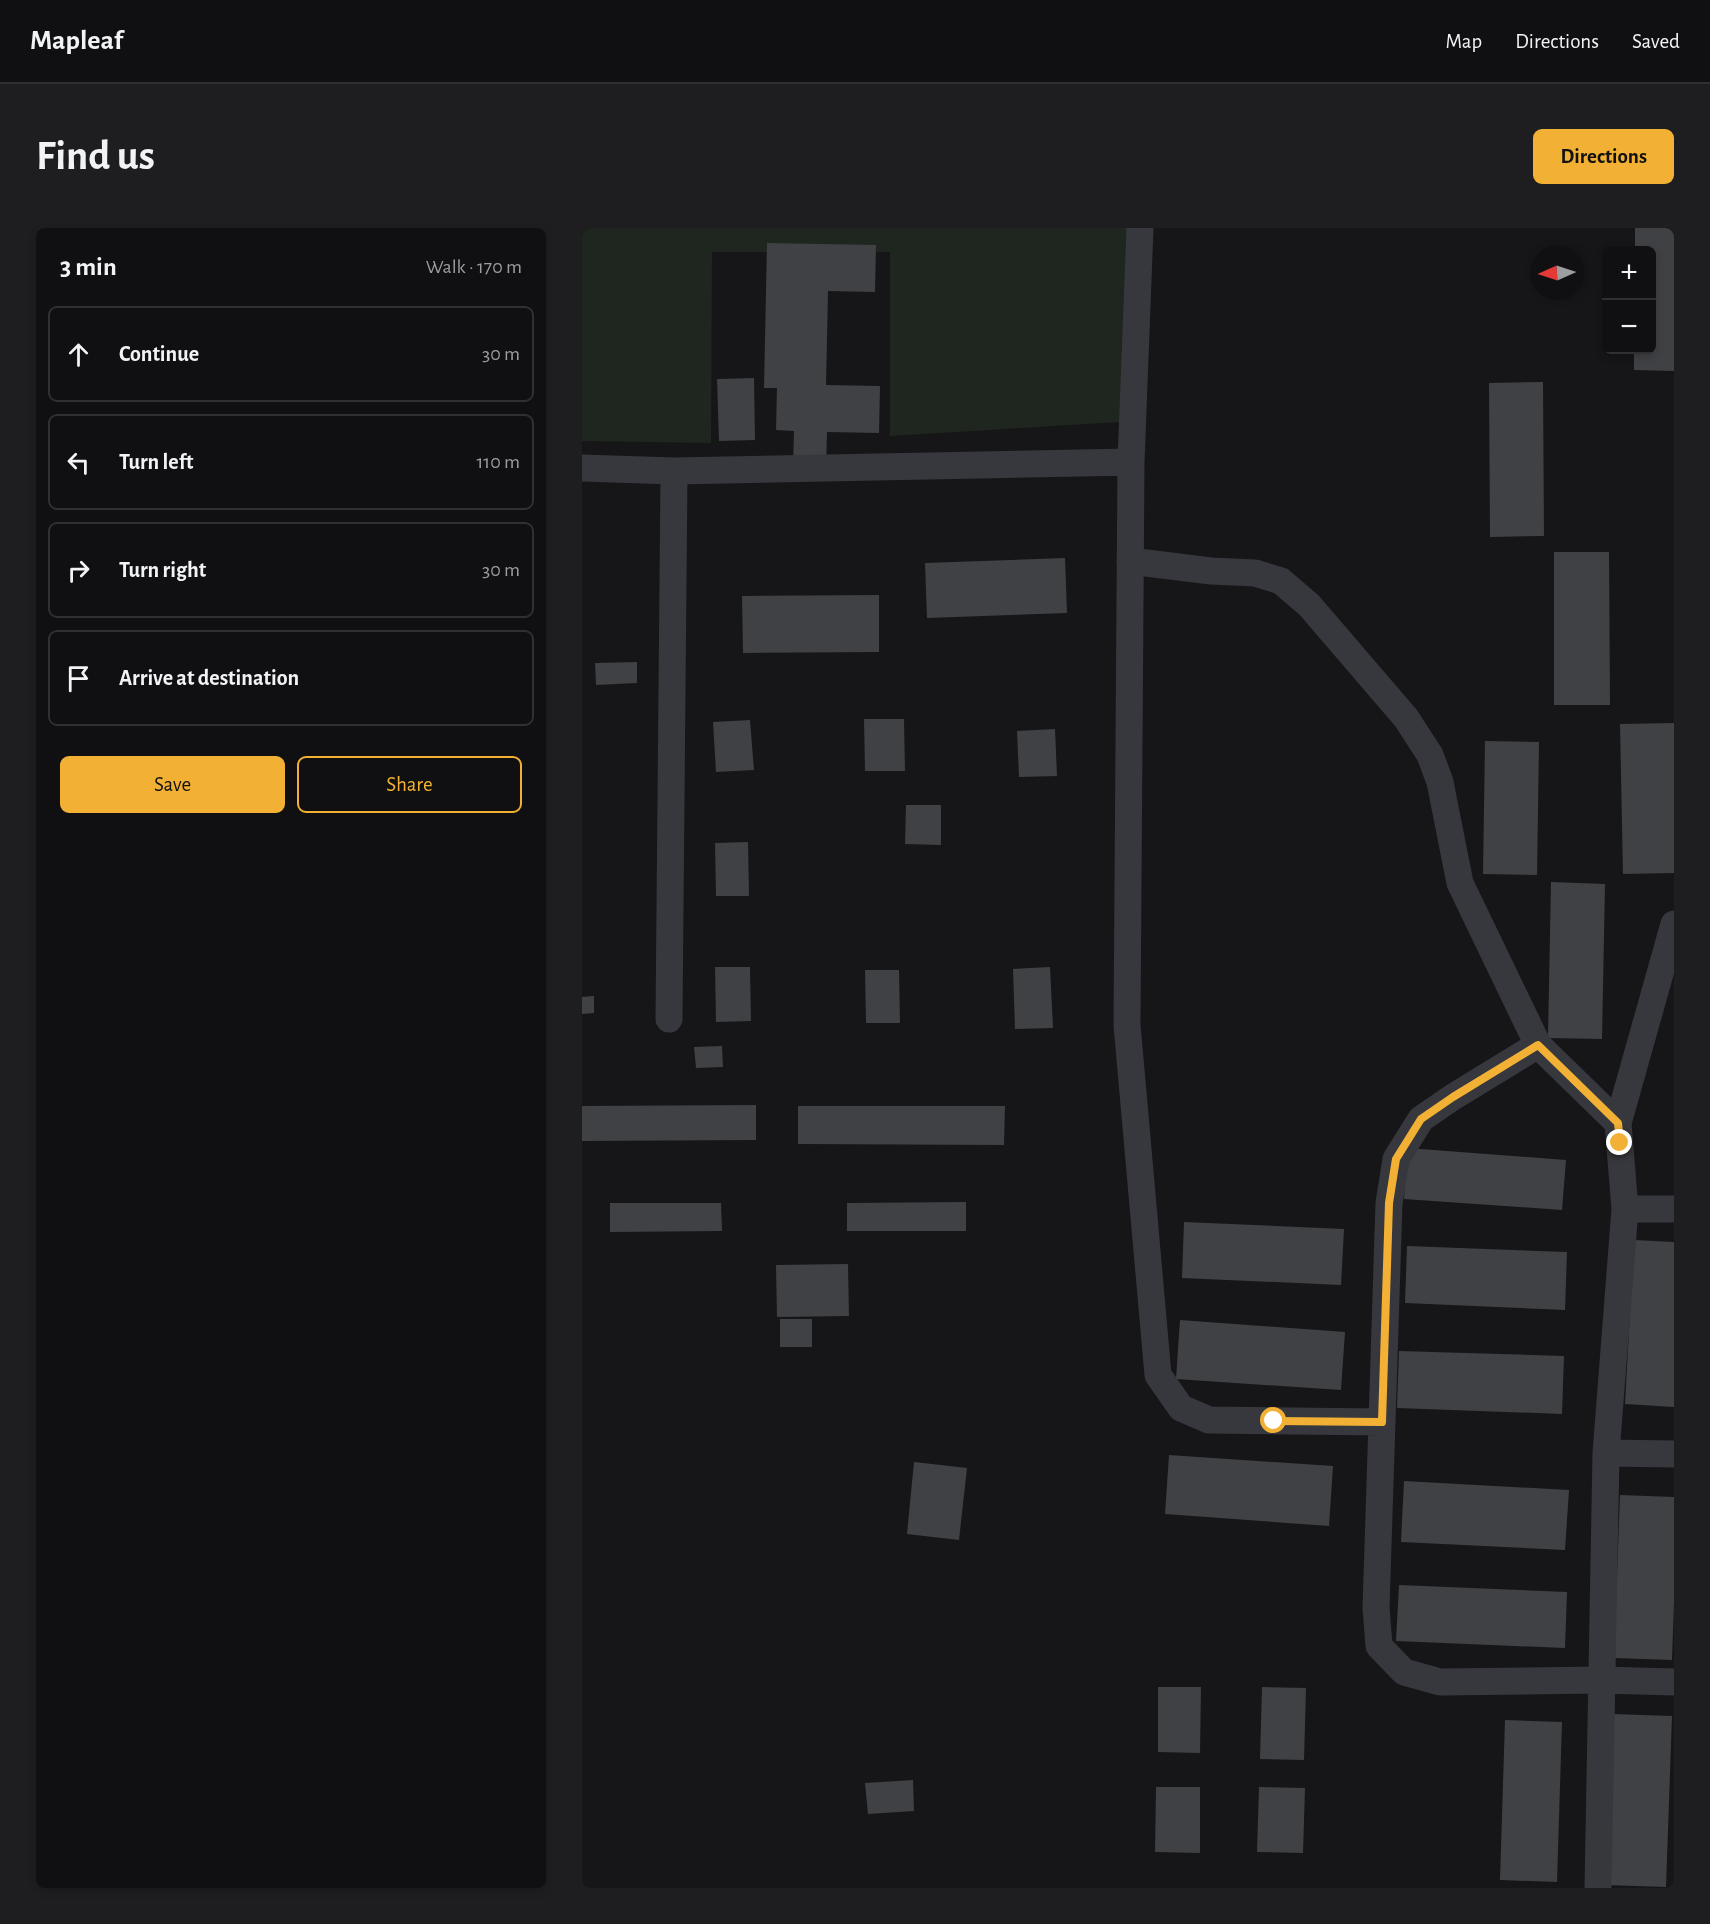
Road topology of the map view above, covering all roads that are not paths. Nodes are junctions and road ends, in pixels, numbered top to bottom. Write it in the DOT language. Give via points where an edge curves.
graph roads {
  1 [pos="1140,228"];
  2 [pos="1131,462"];
  3 [pos="582,468"];
  4 [pos="674,471"];
  5 [pos="1130,561"];
  6 [pos="1674,924"];
  7 [pos="669,1019"];
  8 [pos="1538,1045"];
  9 [pos="1618,1123"];
  10 [pos="1625,1209"];
  11 [pos="1674,1209"];
  12 [pos="1382,1422"];
  13 [pos="1606,1453"];
  14 [pos="1674,1454"];
  15 [pos="1602,1680"];
  16 [pos="1674,1682"];
  17 [pos="1598,1888"];
  1 -- 2 [label="street"];
  2 -- 4 [label="street"];
  2 -- 5 [label="street"];
  3 -- 4 [label="street"];
  4 -- 7 [label="street"];
  5 -- 8 [label="street" via="1255,573 1281,581 1309,605 1406,717 1430,755 1440,782 1460,883"];
  5 -- 12 [label="street" via="1126,1025 1158,1375 1181,1408 1209,1420"];
  6 -- 9 [label="street"];
  8 -- 9 [label="street"];
  8 -- 12 [label="street" via="1421,1119 1396,1159 1389,1203"];
  9 -- 10 [label="street"];
  10 -- 11 [label="street"];
  10 -- 13 [label="street"];
  12 -- 15 [label="street" via="1376,1608 1379,1646 1404,1672 1440,1682"];
  13 -- 14 [label="street"];
  13 -- 15 [label="street"];
  15 -- 16 [label="street"];
  15 -- 17 [label="street"];
}
